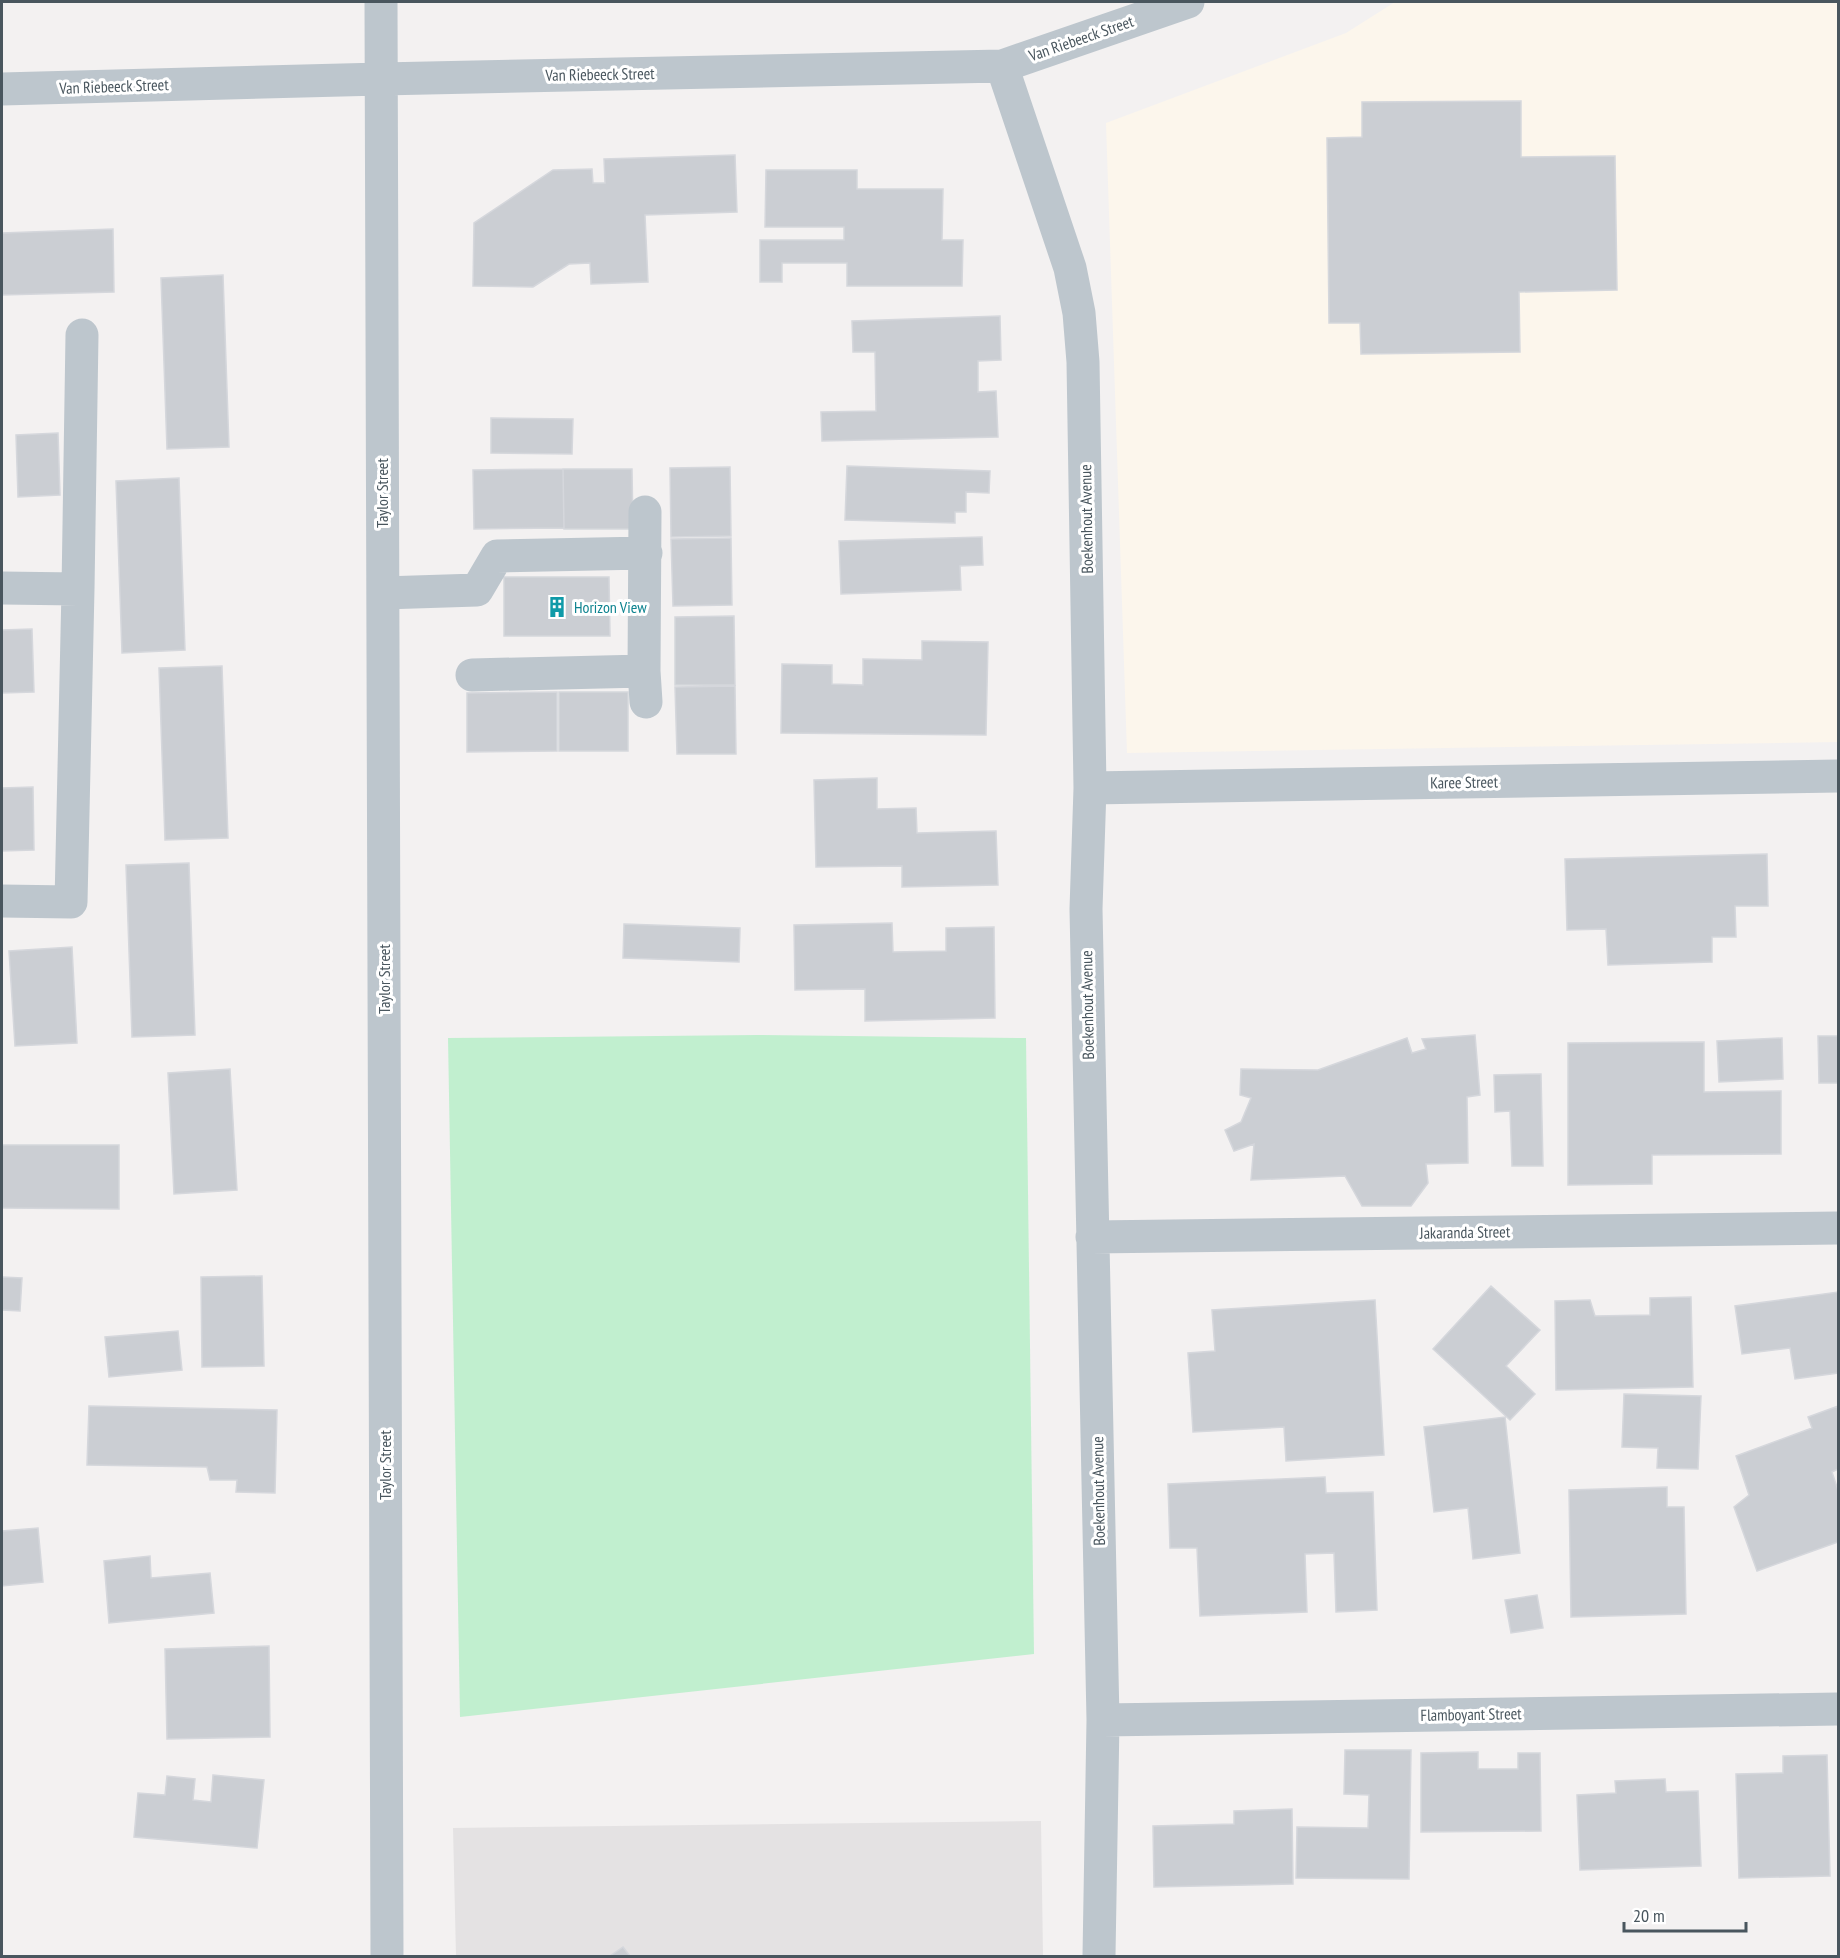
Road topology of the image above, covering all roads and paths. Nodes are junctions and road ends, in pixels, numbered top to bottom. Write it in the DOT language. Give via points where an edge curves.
graph roads {
  1 [pos="381,2"];
  2 [pos="1188,2"];
  3 [pos="1002,66"];
  4 [pos="381,79"];
  5 [pos="2,89"];
  6 [pos="82,335"];
  7 [pos="645,512"];
  8 [pos="646,553"];
  9 [pos="2,588"];
  10 [pos="78,589"];
  11 [pos="383,593"];
  12 [pos="472,675"];
  13 [pos="1839,776"];
  14 [pos="1090,788"];
  15 [pos="2,901"];
  16 [pos="1839,1228"];
  17 [pos="1092,1237"];
  18 [pos="1839,1709"];
  19 [pos="1103,1720"];
  20 [pos="387,1956"];
  21 [pos="1099,1956"];
  1 -- 4 [label="street, Taylor Street"];
  2 -- 3 [label="street, Van Riebeeck Street"];
  3 -- 4 [label="street, Van Riebeeck Street"];
  3 -- 14 [label="street, Boekenhout Avenue" via="1070,268 1079,313"];
  4 -- 5 [label="street, Van Riebeeck Street"];
  4 -- 11 [label="street, Taylor Street"];
  6 -- 10 [label="street"];
  7 -- 8 [label="street"];
  8 -- 11 [label="street" via="497,556 477,590"];
  8 -- 12 [label="street" via="645,686"];
  9 -- 10 [label="street"];
  10 -- 15 [label="street" via="71,902"];
  11 -- 20 [label="street, Taylor Street"];
  13 -- 14 [label="street, Karee Street"];
  14 -- 17 [label="street, Boekenhout Avenue" via="1086,909"];
  16 -- 17 [label="street, Jakaranda Street"];
  17 -- 19 [label="street, Boekenhout Avenue"];
  18 -- 19 [label="street, Flamboyant Street"];
  19 -- 21 [label="street, Boekenhout Avenue"];
}
